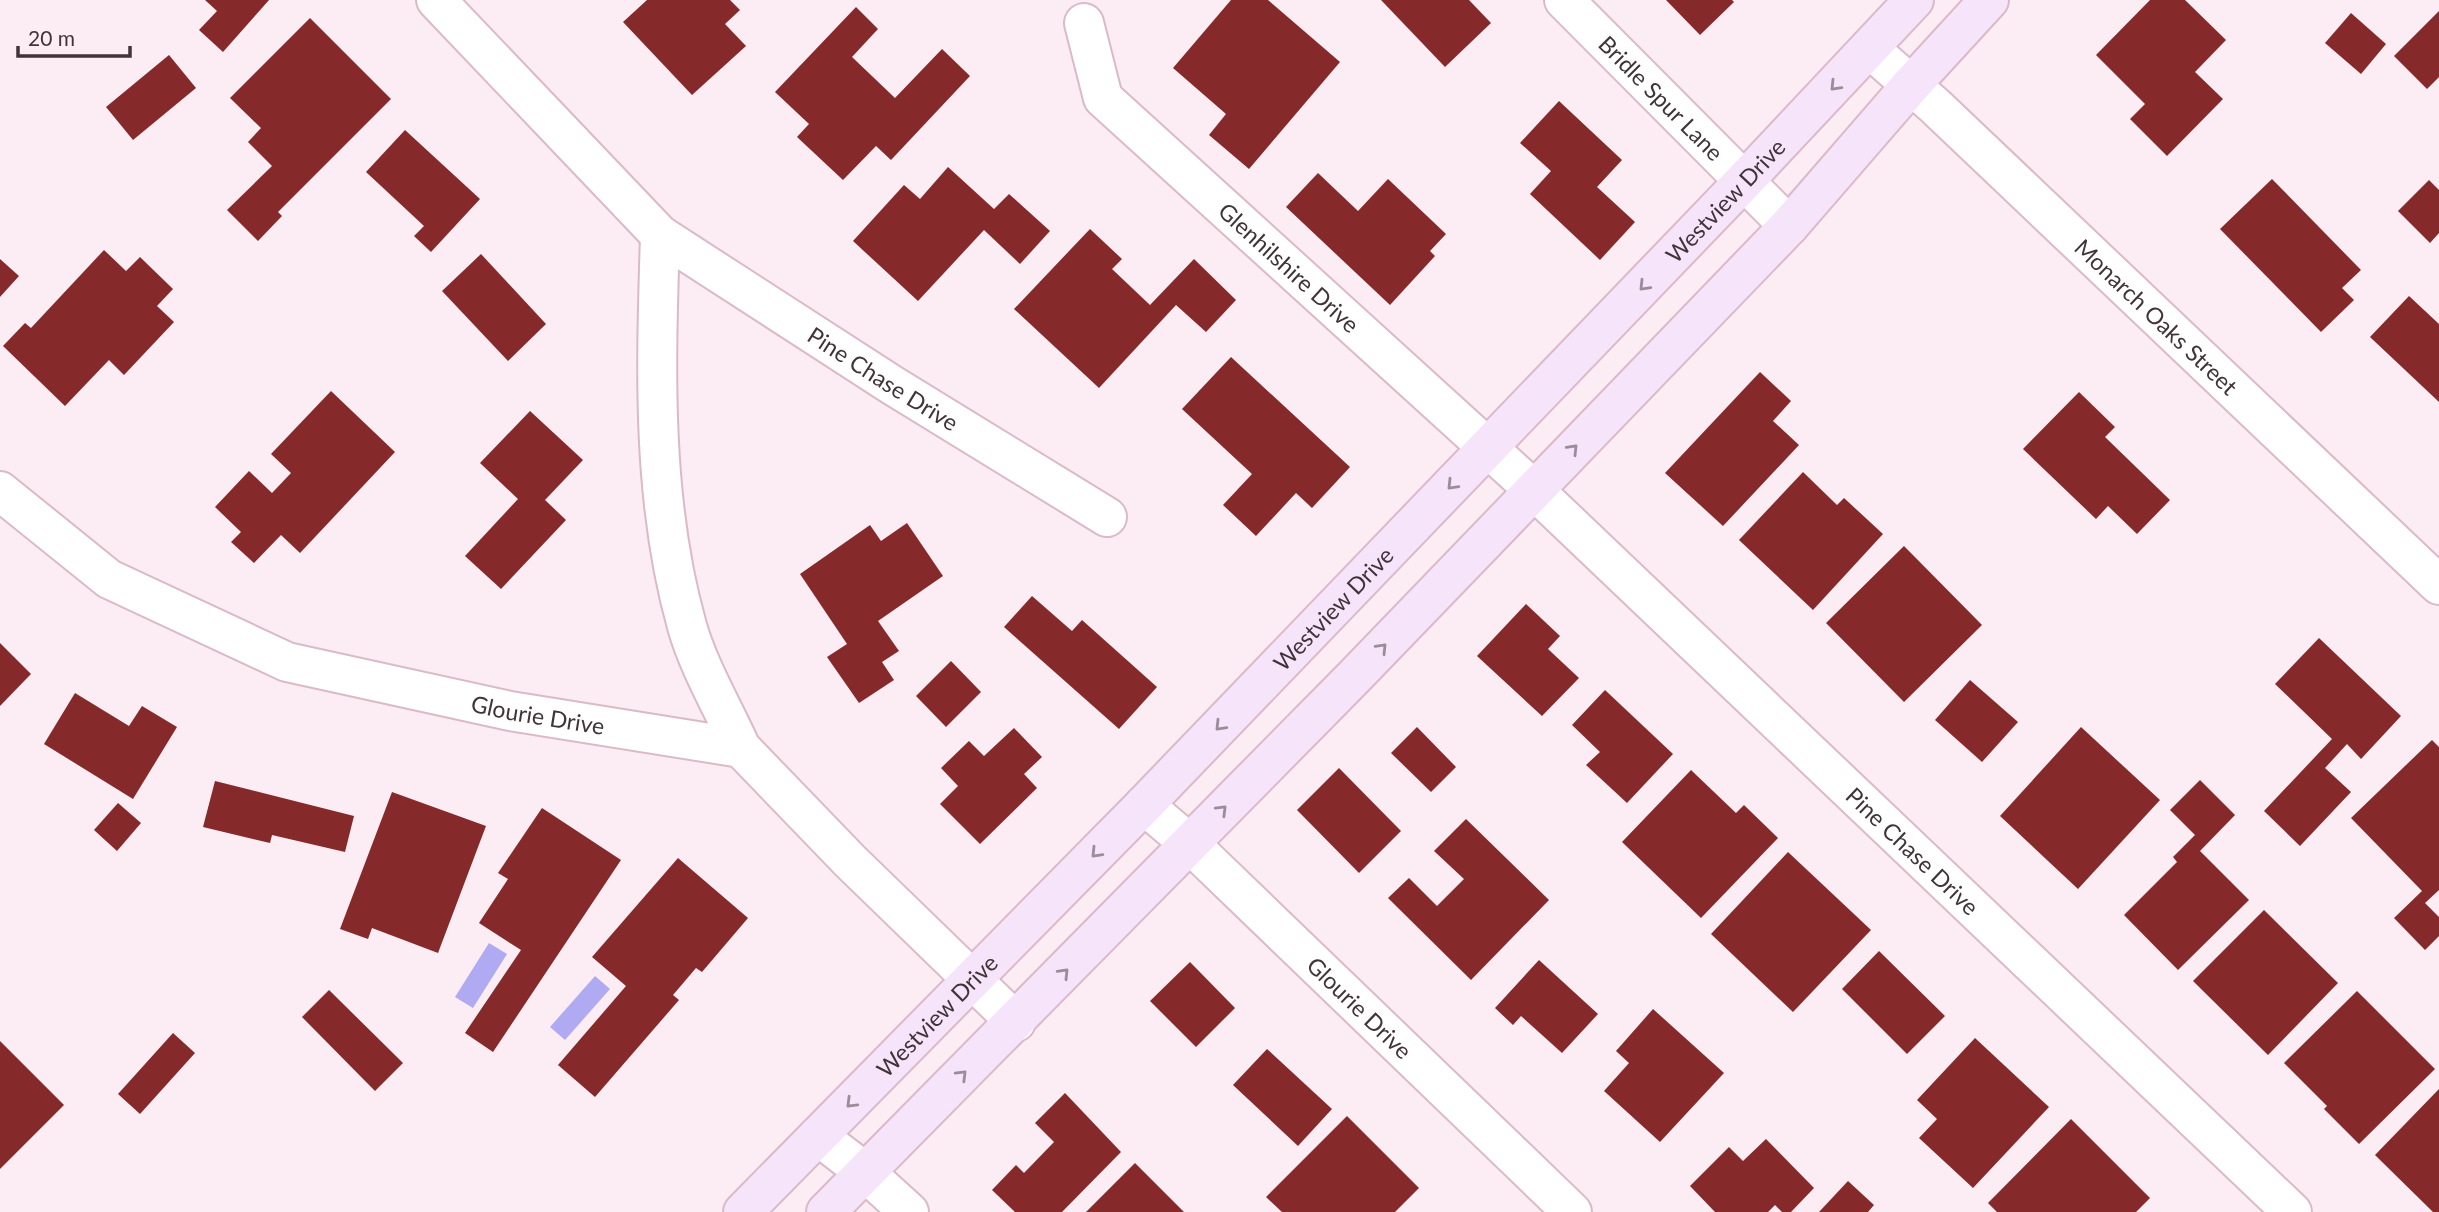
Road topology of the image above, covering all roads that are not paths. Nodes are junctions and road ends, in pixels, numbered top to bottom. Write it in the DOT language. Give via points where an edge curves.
graph roads {
  1 [pos="436,0"];
  2 [pos="1564,0"];
  3 [pos="1914,0"];
  4 [pos="1989,0"];
  5 [pos="1084,23"];
  6 [pos="1870,49"];
  7 [pos="1912,84"];
  8 [pos="1745,180"];
  9 [pos="1789,226"];
  10 [pos="660,235"];
  11 [pos="1487,449"];
  12 [pos="1533,489"];
  13 [pos="0,491"];
  14 [pos="1107,517"];
  15 [pos="2439,585"];
  16 [pos="741,748"];
  17 [pos="1144,805"];
  18 [pos="1189,844"];
  19 [pos="973,979"];
  20 [pos="1016,1023"];
  21 [pos="818,1136"];
  22 [pos="865,1172"];
  23 [pos="743,1212"];
  24 [pos="826,1212"];
  25 [pos="909,1212"];
  26 [pos="1572,1212"];
  27 [pos="2292,1212"];
  1 -- 10 [label="street, Pine Chase Drive"];
  2 -- 8 [label="street, Bridle Spur Lane"];
  3 -- 6 [label="main road, Westview Drive"];
  4 -- 7 [label="main road"];
  5 -- 11 [label="street, Glenhilshire Drive" via="1103,98"];
  6 -- 7 [label="street, Monarch Oaks Street"];
  6 -- 8 [label="main road, Westview Drive, one-way"];
  7 -- 9 [label="main road"];
  7 -- 15 [label="street, Monarch Oaks Street"];
  8 -- 9 [label="street, Bridle Spur Lane"];
  8 -- 11 [label="main road, Westview Drive, one-way"];
  12 -- 9 [label="main road, one-way"];
  10 -- 14 [label="street, Pine Chase Drive"];
  10 -- 16 [label="street" via="656,396 666,512 688,627"];
  11 -- 12 [label="street, Glenhilshire Drive"];
  11 -- 17 [label="main road, Westview Drive, one-way"];
  18 -- 12 [label="main road, one-way"];
  12 -- 27 [label="street, Pine Chase Drive"];
  13 -- 16 [label="street, Glourie Drive" via="109,579 287,662 510,711"];
  16 -- 19 [label="street"];
  17 -- 18 [label="street, Glourie Drive"];
  17 -- 19 [label="main road, Westview Drive, one-way"];
  20 -- 18 [label="main road, one-way"];
  18 -- 26 [label="street, Glourie Drive"];
  19 -- 20 [label="street"];
  19 -- 21 [label="main road, Westview Drive, one-way"];
  22 -- 20 [label="main road, one-way"];
  21 -- 22 [label="street"];
  21 -- 23 [label="main road, Westview Drive"];
  22 -- 24 [label="main road"];
  22 -- 25 [label="street"];
}
